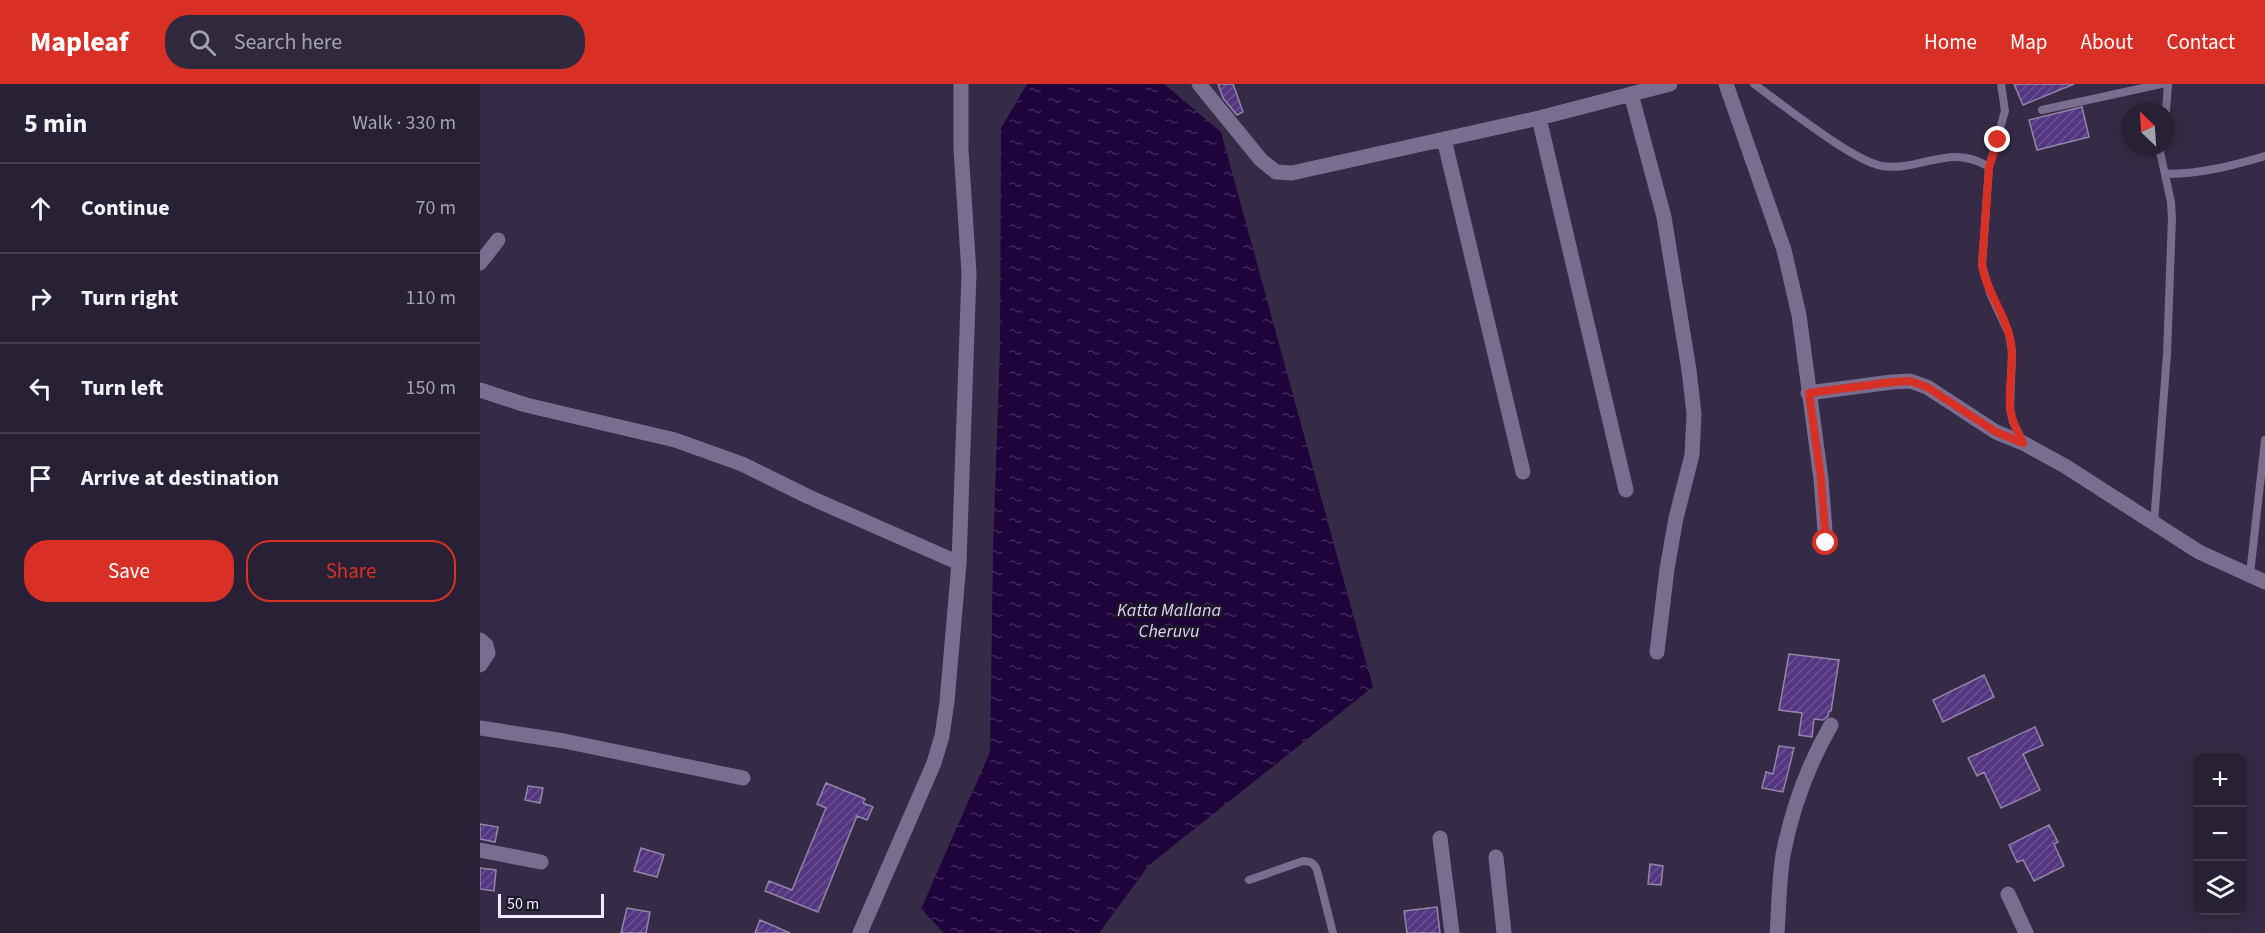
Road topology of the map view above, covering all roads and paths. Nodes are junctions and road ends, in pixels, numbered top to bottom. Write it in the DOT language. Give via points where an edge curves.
graph roads {
  1 [pos="961,84"];
  2 [pos="1198,84"];
  3 [pos="1670,84"];
  4 [pos="1726,84"];
  5 [pos="1755,84"];
  6 [pos="2001,84"];
  7 [pos="2161,84"];
  8 [pos="2168,84"];
  9 [pos="1631,94"];
  10 [pos="2167,102"];
  11 [pos="2042,110"];
  12 [pos="1539,118"];
  13 [pos="1444,139"];
  14 [pos="2161,156"];
  15 [pos="2265,156"];
  16 [pos="1989,167"];
  17 [pos="2165,174"];
  18 [pos="498,240"];
  19 [pos="480,263"];
  20 [pos="480,390"];
  21 [pos="1809,393"];
  22 [pos="2265,440"];
  23 [pos="2023,443"];
  24 [pos="1522,472"];
  25 [pos="1626,490"];
  26 [pos="2154,525"];
  27 [pos="1826,543"];
  28 [pos="959,563"];
  29 [pos="2250,574"];
  30 [pos="2265,582"];
  31 [pos="480,640"];
  32 [pos="1657,652"];
  33 [pos="480,665"];
  34 [pos="1832,725"];
  35 [pos="480,728"];
  36 [pos="743,778"];
  37 [pos="1440,838"];
  38 [pos="480,850"];
  39 [pos="1496,857"];
  40 [pos="541,862"];
  41 [pos="1249,880"];
  42 [pos="2008,894"];
  43 [pos="860,933"];
  44 [pos="1333,933"];
  45 [pos="1452,933"];
  46 [pos="1504,933"];
  47 [pos="1777,933"];
  48 [pos="2026,933"];
  1 -- 28 [label="street" via="969,273"];
  2 -- 13 [label="street" via="1261,160 1276,172 1320,168"];
  3 -- 9 [label="street"];
  4 -- 21 [label="street" via="1784,250 1799,315"];
  5 -- 16 [label="lane" via="1861,158 1881,166 1964,156"];
  6 -- 16 [label="lane" via="2005,111"];
  7 -- 11 [label="lane"];
  8 -- 10 [label="lane"];
  9 -- 12 [label="street"];
  9 -- 32 [label="street" via="1664,218 1694,414 1692,455 1676,518"];
  12 -- 13 [label="street"];
  12 -- 25 [label="street"];
  13 -- 24 [label="street"];
  14 -- 17 [label="lane"];
  15 -- 17 [label="lane" via="2192,174"];
  16 -- 23 [label="lane" via="1982,265 1984,279 2009,334 2010,409"];
  17 -- 26 [label="lane" via="2172,218"];
  18 -- 19 [label="street"];
  20 -- 28 [label="street" via="709,452"];
  21 -- 23 [label="street" via="1910,381 1927,387 1996,432"];
  21 -- 27 [label="street"];
  22 -- 29 [label="lane"];
  23 -- 26 [label="street"];
  26 -- 29 [label="street" via="2199,552"];
  28 -- 43 [label="street" via="942,736"];
  29 -- 30 [label="street"];
  31 -- 33 [label="street" via="488,653"];
  34 -- 47 [label="street" via="1803,780 1789,832 1783,856"];
  35 -- 36 [label="street"];
  37 -- 45 [label="street"];
  38 -- 40 [label="street"];
  39 -- 46 [label="street"];
  41 -- 44 [label="lane" via="1303,861 1314,864"];
  42 -- 48 [label="street"];
}
